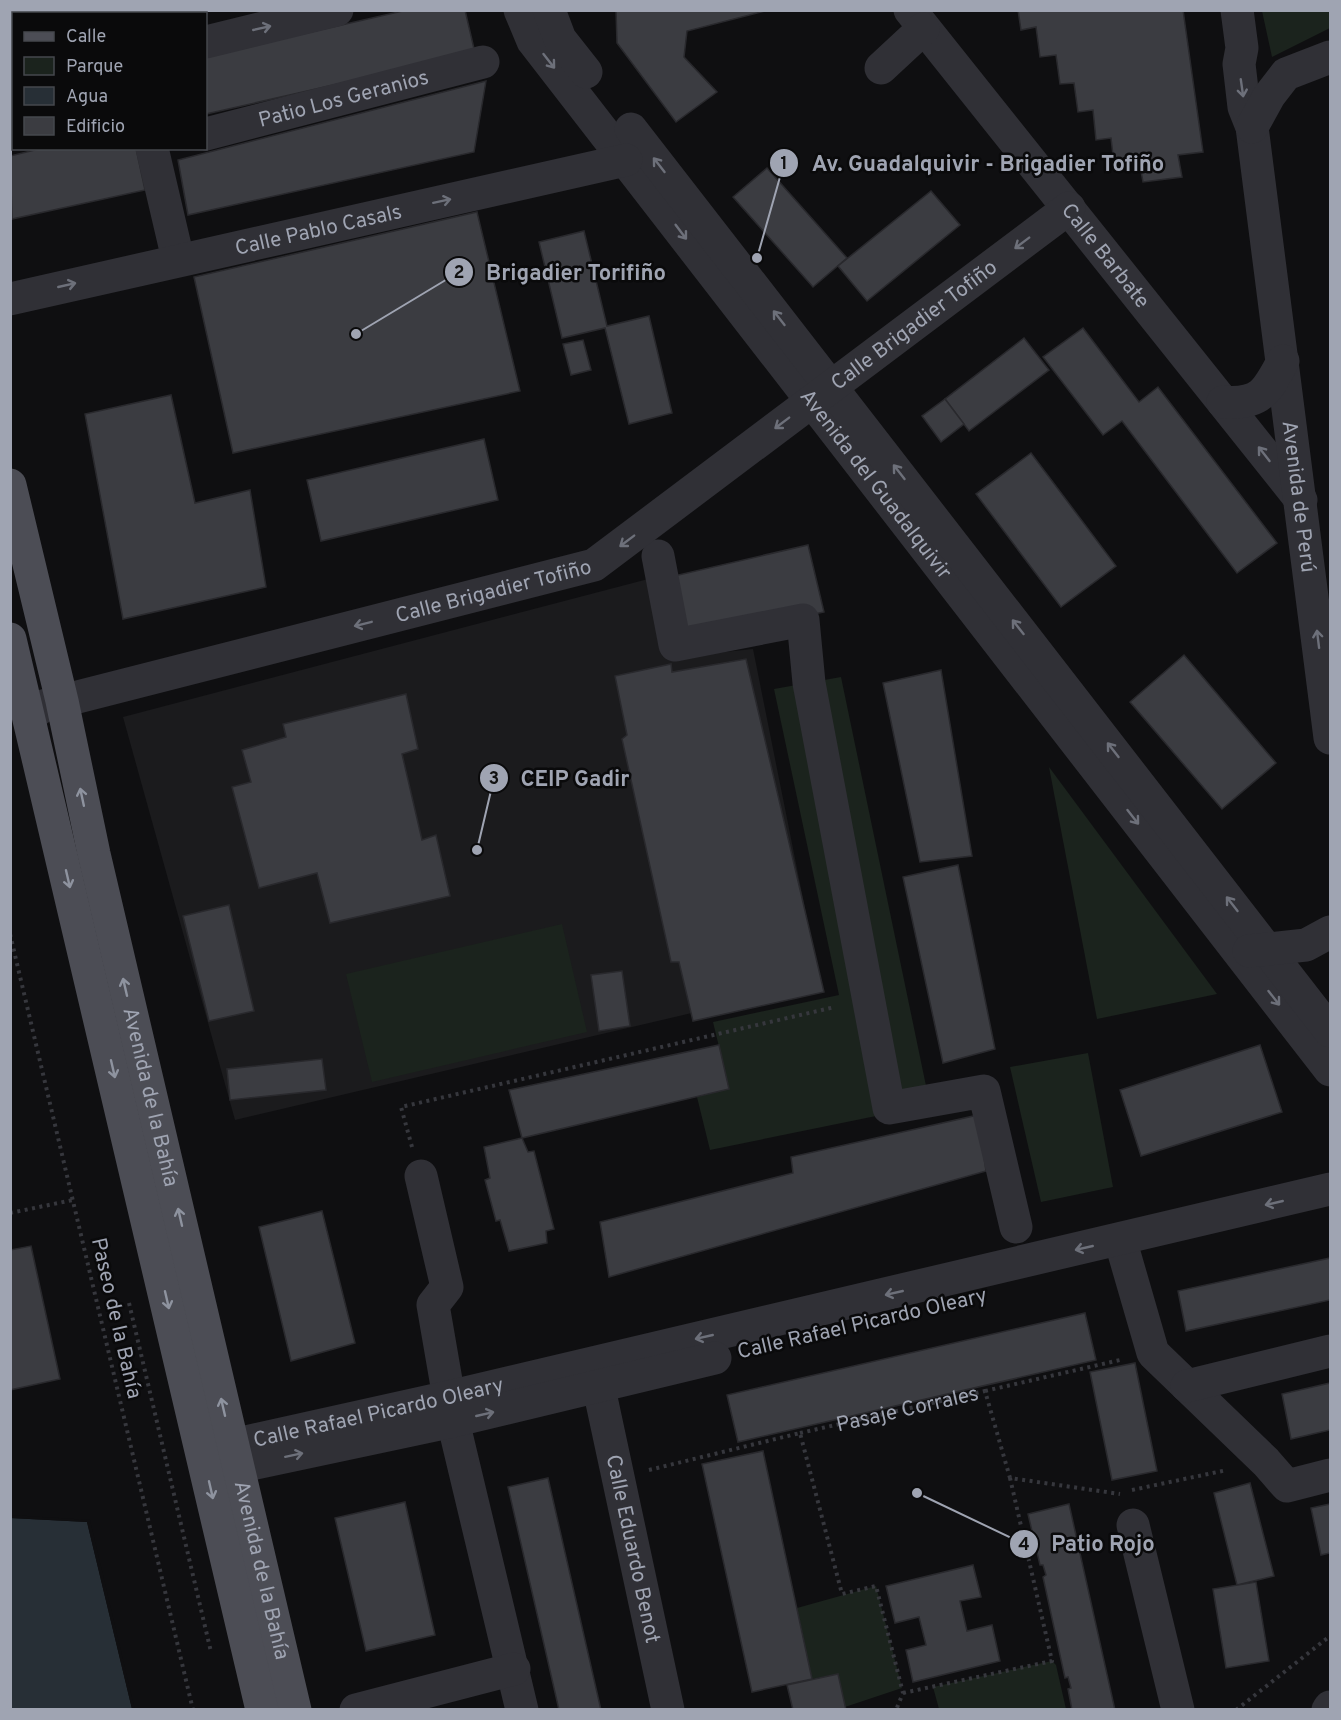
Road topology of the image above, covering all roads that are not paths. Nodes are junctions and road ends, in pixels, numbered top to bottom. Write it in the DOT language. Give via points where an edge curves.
graph roads {
  1 [pos="337,10"];
  2 [pos="520,10"];
  3 [pos="549,10"];
  4 [pos="1238,10"];
  5 [pos="917,20"];
  6 [pos="207,42"];
  7 [pos="1242,48"];
  8 [pos="1330,57"];
  9 [pos="483,62"];
  10 [pos="881,68"];
  11 [pos="1286,74"];
  12 [pos="1252,127"];
  13 [pos="207,134"];
  14 [pos="152,150"];
  15 [pos="626,160"];
  16 [pos="1069,208"];
  17 [pos="178,259"];
  18 [pos="10,299"];
  19 [pos="1283,361"];
  20 [pos="821,393"];
  21 [pos="1223,402"];
  22 [pos="10,485"];
  23 [pos="1301,500"];
  24 [pos="658,556"];
  25 [pos="10,639"];
  26 [pos="62,701"];
  27 [pos="28,716"];
  28 [pos="1330,738"];
  29 [pos="1330,932"];
  30 [pos="1253,951"];
  31 [pos="1330,1031"];
  32 [pos="1330,1070"];
  33 [pos="421,1176"];
  34 [pos="1330,1189"];
  35 [pos="1330,1213"];
  36 [pos="1017,1227"];
  37 [pos="1124,1250"];
  38 [pos="1330,1351"];
  39 [pos="596,1375"];
  40 [pos="1187,1386"];
  41 [pos="451,1409"];
  42 [pos="235,1456"];
  43 [pos="1330,1475"];
  44 [pos="1133,1525"];
  45 [pos="514,1669"];
  46 [pos="262,1710"];
  47 [pos="295,1710"];
  48 [pos="356,1710"];
  49 [pos="522,1710"];
  50 [pos="668,1710"];
  51 [pos="1178,1710"];
  6 -- 1 [label="street, one-way"];
  2 -- 15 [label="street, Avenida del Guadalquivir, one-way" via="533,41"];
  20 -- 3 [label="street, Avenida del Guadalquivir, one-way" via="560,39"];
  4 -- 7 [label="street, Avenida de Perú"];
  5 -- 10 [label="street"];
  5 -- 16 [label="street, Calle Barbate"];
  7 -- 11 [label="street" via="1262,66"];
  7 -- 12 [label="street, Avenida de Perú, one-way" via="1240,75"];
  8 -- 11 [label="street"];
  9 -- 13 [label="street, Patio Los Geranios"];
  11 -- 12 [label="street"];
  12 -- 19 [label="street, Avenida de Perú"];
  14 -- 17 [label="street"];
  17 -- 15 [label="street, Calle Pablo Casals, one-way"];
  15 -- 20 [label="street, Avenida del Guadalquivir, one-way"];
  16 -- 20 [label="street, Calle Brigadier Tofiño, one-way"];
  16 -- 21 [label="street, Calle Barbate"];
  18 -- 17 [label="street, Calle Pablo Casals, one-way"];
  19 -- 21 [label="street" via="1268,389 1255,399"];
  19 -- 23 [label="street, Avenida de Perú"];
  20 -- 26 [label="street, Calle Brigadier Tofiño, one-way" via="594,565"];
  20 -- 30 [label="street, Avenida del Guadalquivir"];
  23 -- 21 [label="street, Calle Barbate, one-way"];
  22 -- 26 [label="main road, Avenida de la Bahía"];
  28 -- 23 [label="street, Avenida de Perú, one-way"];
  24 -- 36 [label="street" via="675,645 803,620 809,683 889,1108 984,1090"];
  25 -- 27 [label="main road, Avenida de la Bahía"];
  26 -- 27 [label="street, Calle Brigadier Tofiño" via="43,706"];
  42 -- 26 [label="main road, Avenida de la Bahía, one-way"];
  27 -- 46 [label="main road, Avenida de la Bahía, one-way"];
  29 -- 30 [label="street" via="1306,945"];
  30 -- 31 [label="street, Avenida del Guadalquivir"];
  30 -- 32 [label="street, Avenida del Guadalquivir, one-way"];
  33 -- 41 [label="street" via="447,1287 433,1305"];
  34 -- 37 [label="street, Calle Rafael Picardo Oleary, one-way"];
  35 -- 37 [label="street, Calle Rafael Picardo Oleary"];
  37 -- 39 [label="street, Calle Rafael Picardo Oleary"];
  37 -- 40 [label="street" via="1153,1353"];
  38 -- 40 [label="street"];
  39 -- 41 [label="street, Calle Rafael Picardo Oleary"];
  39 -- 50 [label="street, Calle Eduardo Benot"];
  40 -- 43 [label="street" via="1287,1486"];
  41 -- 42 [label="street, Calle Rafael Picardo Oleary"];
  41 -- 45 [label="street"];
  42 -- 47 [label="main road, Avenida de la Bahía"];
  44 -- 51 [label="street"];
  45 -- 48 [label="street"];
  45 -- 49 [label="street"];
}
